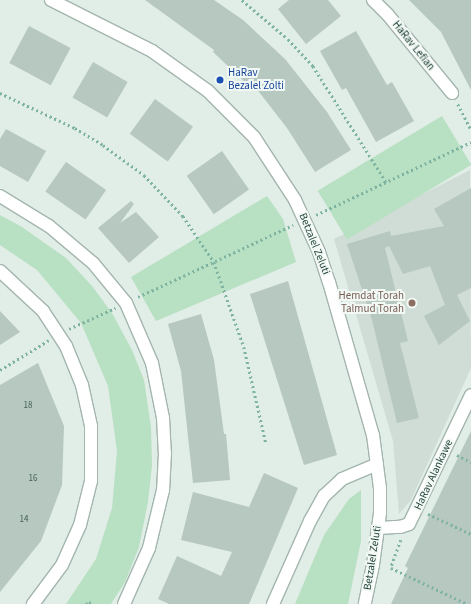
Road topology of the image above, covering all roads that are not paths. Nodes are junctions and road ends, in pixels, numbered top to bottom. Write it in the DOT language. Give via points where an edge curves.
graph roads {
  1 [pos="51,0"];
  2 [pos="373,0"];
  3 [pos="452,93"];
  4 [pos="0,196"];
  5 [pos="0,271"];
  6 [pos="471,395"];
  7 [pos="377,464"];
  8 [pos="378,528"];
  9 [pos="33,604"];
  10 [pos="124,604"];
  11 [pos="273,604"];
  12 [pos="365,604"];
  1 -- 7 [label="street, Betzalel Zeluti" via="152,51 208,91 254,137 285,182 305,220 329,282 367,412"];
  2 -- 3 [label="street, HaRav Lefian"];
  4 -- 10 [label="street" via="25,210 70,242 93,263 126,303 153,370 163,418 163,490 156,527 139,575"];
  5 -- 9 [label="street" via="30,298 58,334 73,361 87,405 93,453 85,509 72,545 48,587"];
  6 -- 8 [label="street, HaRav Alankawe" via="409,524 400,528"];
  7 -- 8 [label="street, Betzalel Zeluti" via="380,488"];
  7 -- 11 [label="street" via="342,478 324,496"];
  8 -- 12 [label="street, Betzalel Zeluti" via="374,565"];
}
